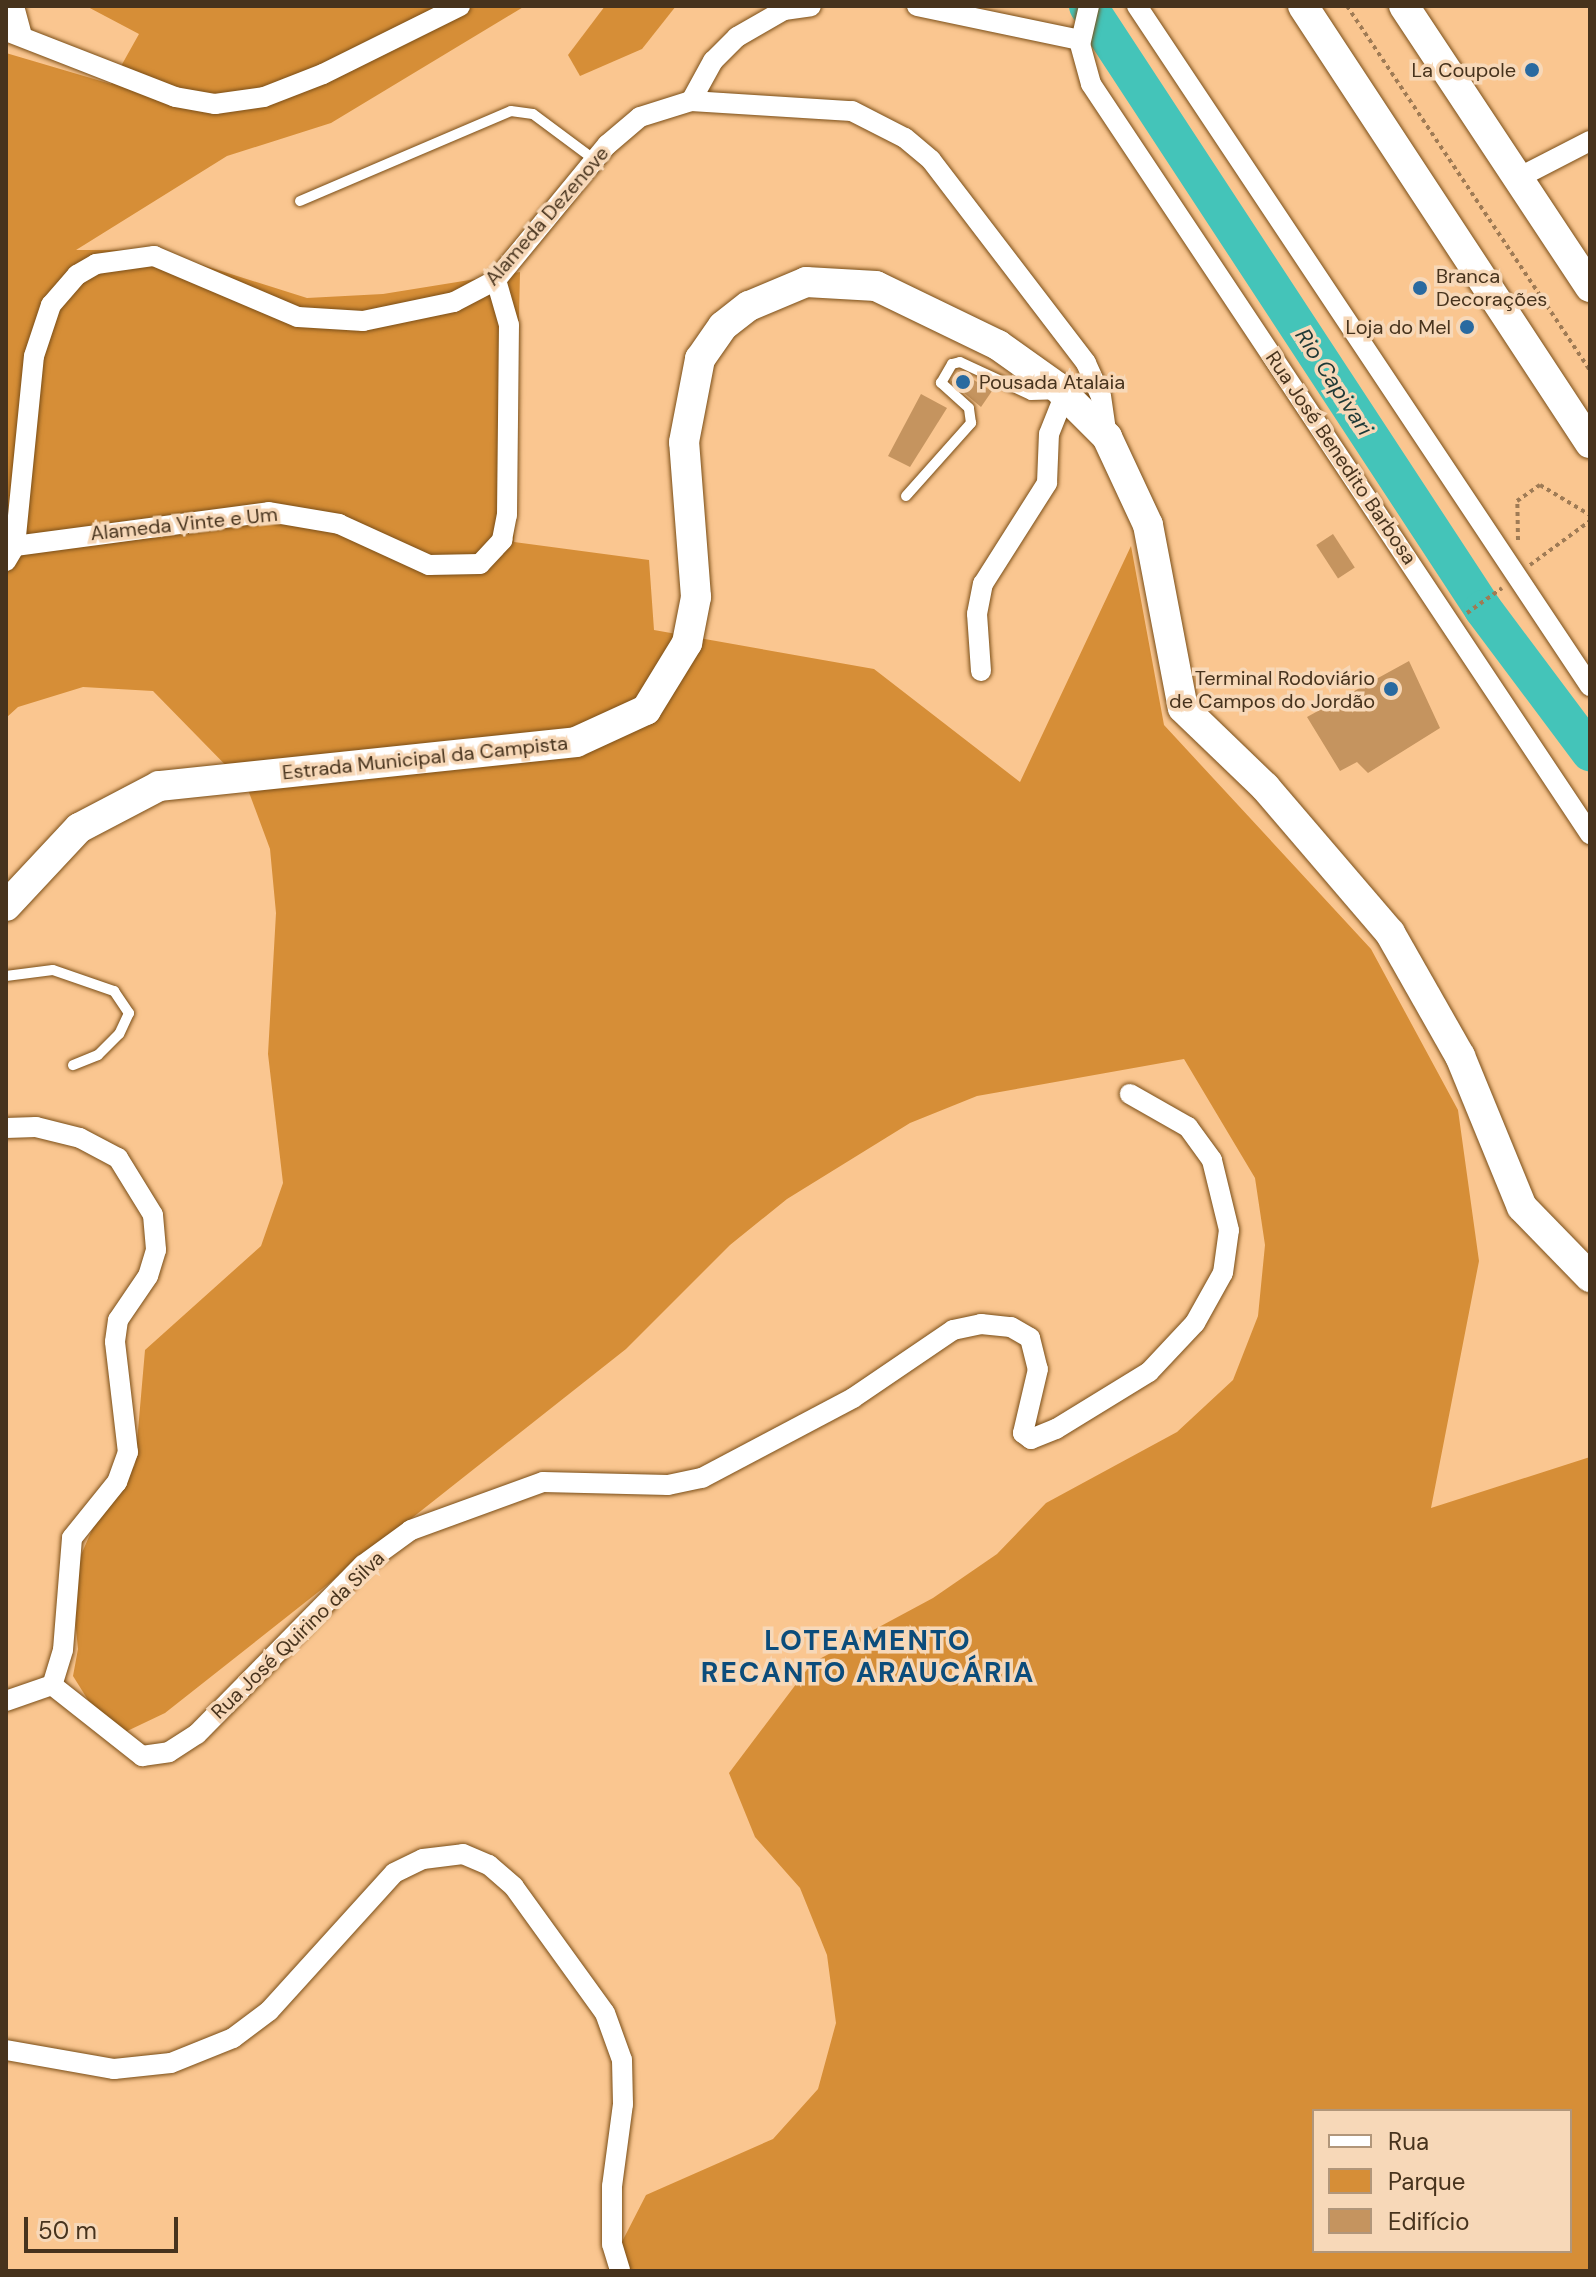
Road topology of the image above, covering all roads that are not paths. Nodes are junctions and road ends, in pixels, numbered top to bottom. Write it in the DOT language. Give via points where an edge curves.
graph roads {
  1 [pos="14,6"];
  2 [pos="460,6"];
  3 [pos="811,6"];
  4 [pos="917,6"];
  5 [pos="1089,6"];
  6 [pos="1137,6"];
  7 [pos="1303,6"];
  8 [pos="1404,6"];
  9 [pos="13,32"];
  10 [pos="1080,35"];
  11 [pos="691,101"];
  12 [pos="1590,141"];
  13 [pos="595,160"];
  14 [pos="1518,178"];
  15 [pos="300,201"];
  16 [pos="496,280"];
  17 [pos="1590,287"];
  18 [pos="1065,394"];
  19 [pos="1107,437"];
  20 [pos="1590,443"];
  21 [pos="906,496"];
  22 [pos="10,554"];
  23 [pos="981,671"];
  24 [pos="1590,686"];
  25 [pos="1590,834"];
  26 [pos="6,906"];
  27 [pos="6,976"];
  28 [pos="73,1065"];
  29 [pos="1130,1094"];
  30 [pos="6,1128"];
  31 [pos="1590,1277"];
  32 [pos="52,1685"];
  33 [pos="6,1701"];
  34 [pos="6,2050"];
  35 [pos="620,2271"];
  1 -- 9 [label="street"];
  2 -- 9 [label="street" via="323,74 264,97 215,104 175,97"];
  3 -- 11 [label="street" via="784,10 737,37 713,61"];
  4 -- 10 [label="street"];
  5 -- 10 [label="street"];
  6 -- 24 [label="street"];
  7 -- 20 [label="main road"];
  8 -- 14 [label="main road"];
  10 -- 25 [label="street, Rua José Benedito Barbosa" via="1091,84"];
  11 -- 13 [label="street, Alameda Dezenove" via="640,117"];
  11 -- 19 [label="street, Alameda Dezenove" via="852,111 905,138 931,160 1086,363 1101,396"];
  12 -- 14 [label="street"];
  13 -- 15 [label="lane" via="533,114 511,111"];
  13 -- 16 [label="street, Alameda Dezenove"];
  14 -- 17 [label="main road"];
  16 -- 22 [label="street, Alameda Dezenove" via="454,302 363,321 298,317 154,256 96,264 51,305 34,356"];
  16 -- 22 [label="street, Alameda Vinte e Um" via="509,325 507,515 502,540 480,564 429,565 339,524 269,512"];
  18 -- 19 [label="main road"];
  18 -- 21 [label="lane" via="1031,395 960,362 952,364 941,383 969,408 971,423"];
  18 -- 23 [label="street" via="1052,420 1047,483 983,584 977,614"];
  18 -- 26 [label="main road, Estrada Municipal da Campista" via="998,345 876,286 806,282 749,306 723,326 700,359 684,442 696,597 687,643 646,710 576,742 159,786 115,804 79,828"];
  19 -- 31 [label="main road" via="1148,525 1183,708 1265,787 1390,933 1460,1056 1522,1207"];
  27 -- 28 [label="lane" via="53,970 114,991 129,1013 119,1034 98,1055"];
  29 -- 32 [label="street, Rua José Quirino da Silva" via="1188,1127 1212,1160 1229,1230 1223,1273 1195,1323 1149,1372 1056,1429 1031,1439 1023,1433 1038,1369 1030,1338 1011,1327 981,1324 953,1330 853,1398 702,1478 668,1485 543,1482 411,1530 363,1565 197,1734 169,1752 142,1756"];
  30 -- 32 [label="street" via="80,1138 118,1158 141,1187 156,1250 148,1276 118,1320 115,1342 128,1452 117,1482 72,1538 63,1650"];
  32 -- 33 [label="street"];
  34 -- 35 [label="street" via="114,2069 171,2063 233,2038 269,2011 394,1873 423,1859 463,1854 489,1865 514,1887 605,2013 622,2060 623,2104 612,2186 612,2244"];
}
